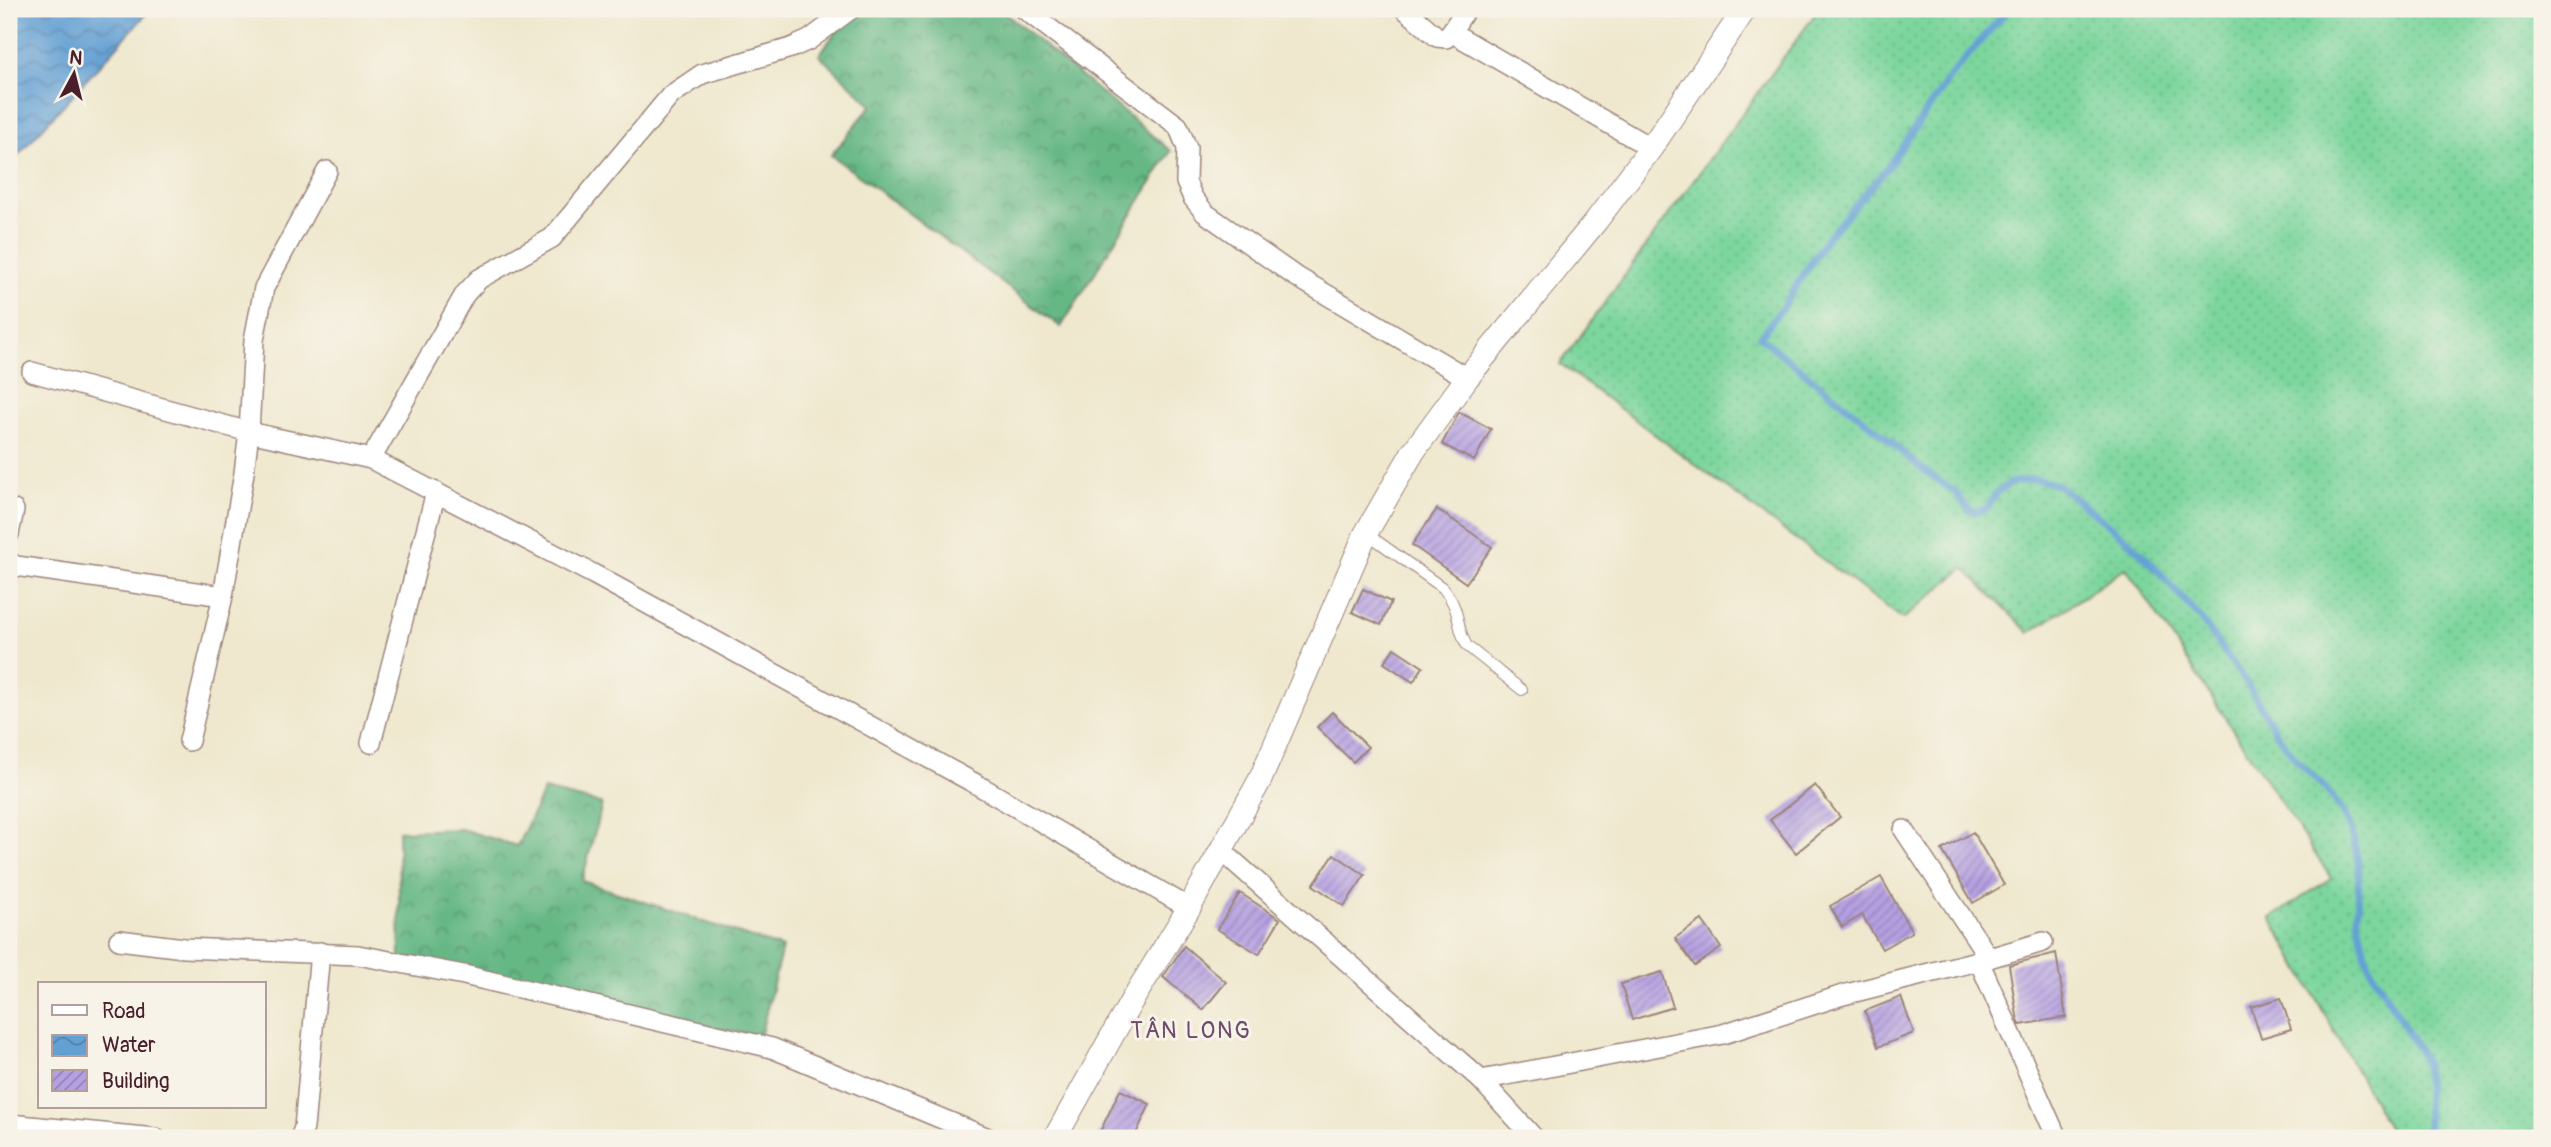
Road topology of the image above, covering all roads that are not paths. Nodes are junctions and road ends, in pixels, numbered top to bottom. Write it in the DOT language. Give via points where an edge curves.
graph roads {
  1 [pos="851,9"];
  2 [pos="1024,9"];
  3 [pos="1405,9"];
  4 [pos="1465,9"];
  5 [pos="1745,9"];
  6 [pos="1451,32"];
  7 [pos="1651,148"];
  8 [pos="327,171"];
  9 [pos="32,372"];
  10 [pos="1467,378"];
  11 [pos="249,432"];
  12 [pos="371,459"];
  13 [pos="436,492"];
  14 [pos="13,510"];
  15 [pos="1366,533"];
  16 [pos="9,534"];
  17 [pos="9,562"];
  18 [pos="223,596"];
  19 [pos="1522,690"];
  20 [pos="189,741"];
  21 [pos="371,743"];
  22 [pos="1905,830"];
  23 [pos="1222,851"];
  24 [pos="1189,908"];
  25 [pos="118,940"];
  26 [pos="2043,942"];
  27 [pos="320,952"];
  28 [pos="1984,960"];
  29 [pos="1481,1080"];
  30 [pos="9,1124"];
  31 [pos="302,1137"];
  32 [pos="155,1138"];
  33 [pos="988,1138"];
  34 [pos="1055,1138"];
  35 [pos="1534,1138"];
  36 [pos="2057,1138"];
  1 -- 12 [label="street" via="809,40 702,74 671,95 552,238 479,279 465,294"];
  2 -- 10 [label="street" via="1178,126 1187,148 1186,182 1205,213 1292,274"];
  3 -- 6 [label="street" via="1437,37 1446,38"];
  4 -- 6 [label="street"];
  5 -- 7 [label="street"];
  6 -- 7 [label="street"];
  7 -- 10 [label="street"];
  8 -- 11 [label="street" via="264,288 254,340"];
  9 -- 11 [label="street"];
  10 -- 15 [label="street" via="1413,452"];
  11 -- 12 [label="street"];
  11 -- 18 [label="street"];
  12 -- 13 [label="street"];
  13 -- 21 [label="street"];
  13 -- 24 [label="street" via="976,784"];
  14 -- 16 [label="street"];
  15 -- 19 [label="lane" via="1443,587 1459,614 1467,646"];
  15 -- 23 [label="street" via="1260,780"];
  17 -- 18 [label="street"];
  18 -- 20 [label="street"];
  22 -- 28 [label="street"];
  23 -- 24 [label="street"];
  23 -- 29 [label="street"];
  24 -- 34 [label="street"];
  25 -- 27 [label="street" via="184,948"];
  26 -- 28 [label="street"];
  27 -- 31 [label="street"];
  27 -- 33 [label="street" via="358,954 464,975 772,1048"];
  28 -- 29 [label="street" via="1843,995 1723,1034"];
  28 -- 36 [label="street"];
  29 -- 35 [label="street"];
  30 -- 32 [label="street"];
}
